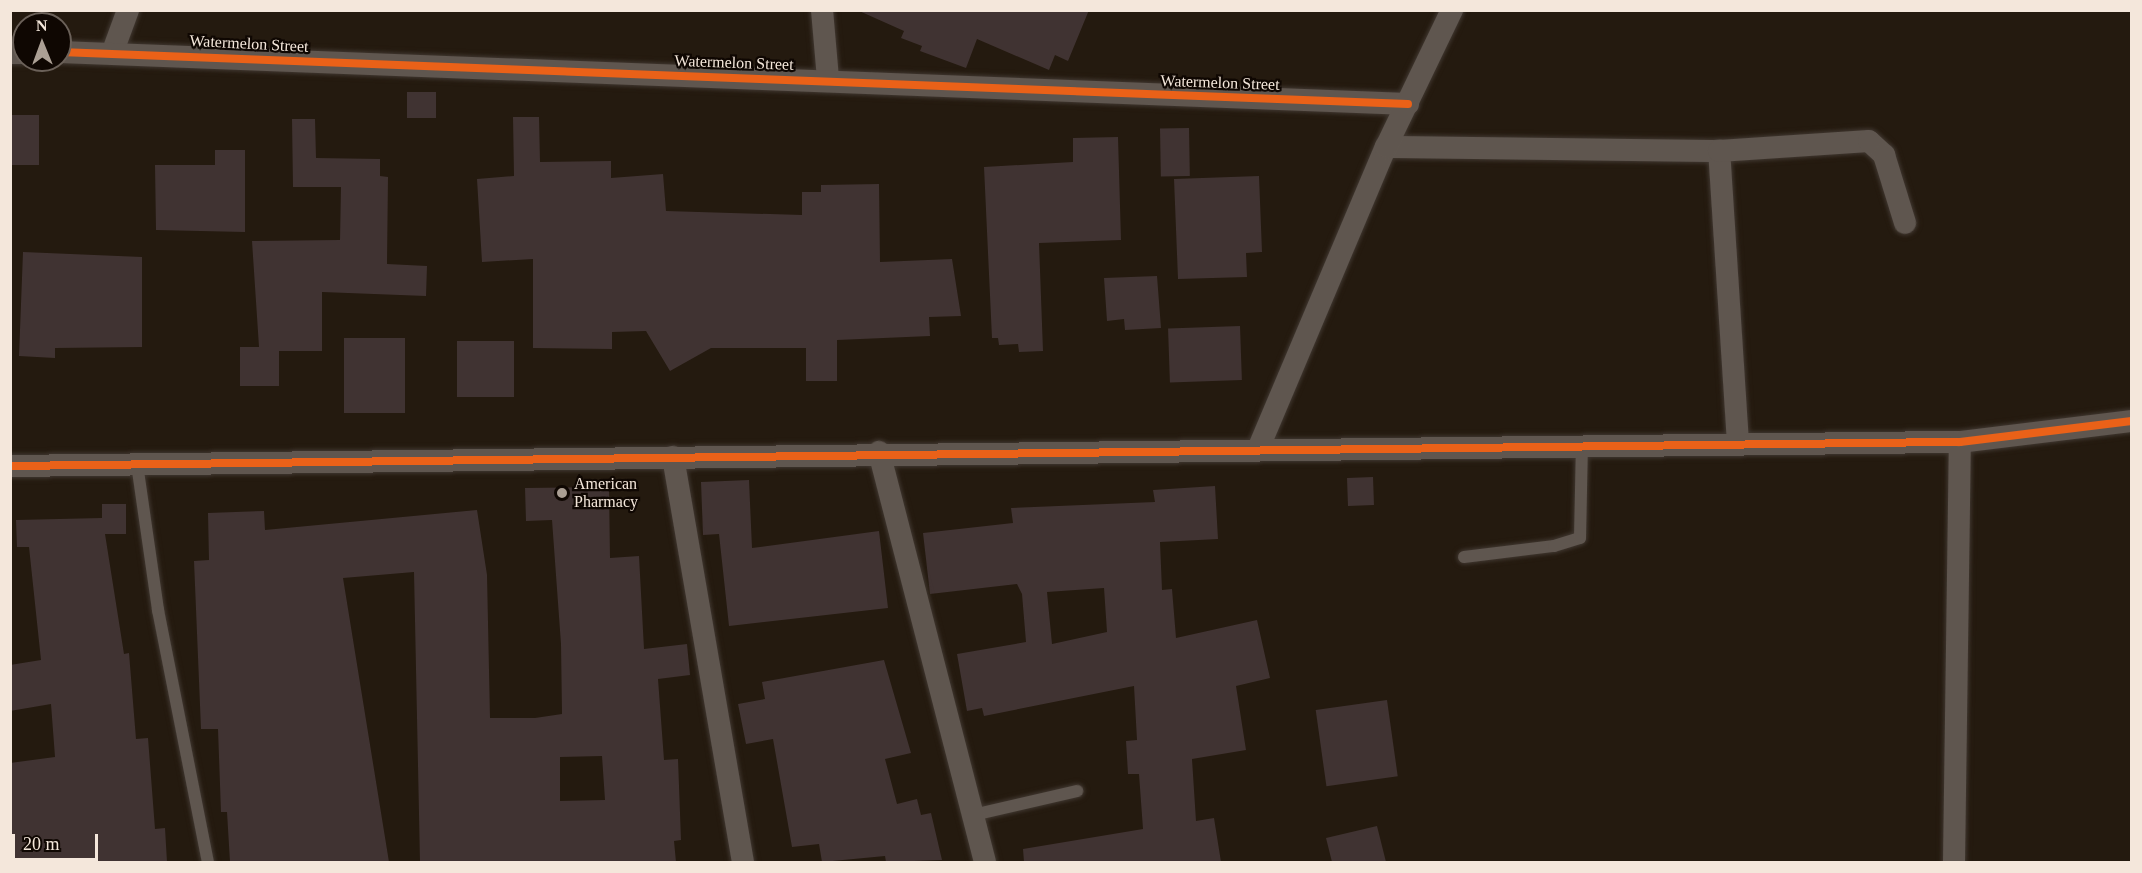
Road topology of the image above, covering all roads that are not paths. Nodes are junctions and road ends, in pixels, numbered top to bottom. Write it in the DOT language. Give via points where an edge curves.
graph roads {
  1 [pos="128,10"];
  2 [pos="822,10"];
  3 [pos="1452,10"];
  4 [pos="113,51"];
  5 [pos="72,52"];
  6 [pos="828,79"];
  7 [pos="1408,104"];
  8 [pos="1386,147"];
  9 [pos="1719,151"];
  10 [pos="1905,224"];
  11 [pos="2132,421"];
  12 [pos="1960,442"];
  13 [pos="1738,443"];
  14 [pos="1582,444"];
  15 [pos="1259,447"];
  16 [pos="879,452"];
  17 [pos="673,456"];
  18 [pos="137,464"];
  19 [pos="10,466"];
  20 [pos="1464,556"];
  21 [pos="1077,791"];
  22 [pos="973,815"];
  23 [pos="208,862"];
  24 [pos="744,862"];
  25 [pos="985,862"];
  26 [pos="1954,862"];
  1 -- 4 [label="street"];
  2 -- 6 [label="street"];
  3 -- 7 [label="street"];
  4 -- 5 [label="street, Watermelon Street"];
  4 -- 6 [label="street, Watermelon Street"];
  6 -- 7 [label="street, Watermelon Street"];
  7 -- 8 [label="street"];
  8 -- 9 [label="street"];
  8 -- 15 [label="street"];
  9 -- 10 [label="street" via="1869,141 1884,155"];
  9 -- 13 [label="street"];
  11 -- 12 [label="street"];
  12 -- 13 [label="street"];
  12 -- 26 [label="street"];
  13 -- 14 [label="street"];
  14 -- 15 [label="street"];
  14 -- 20 [label="lane" via="1580,538 1554,546"];
  15 -- 16 [label="street"];
  16 -- 17 [label="street"];
  16 -- 22 [label="street"];
  17 -- 18 [label="street"];
  17 -- 24 [label="street"];
  18 -- 19 [label="street"];
  18 -- 23 [label="lane" via="158,610"];
  21 -- 22 [label="lane"];
  22 -- 25 [label="street"];
}
